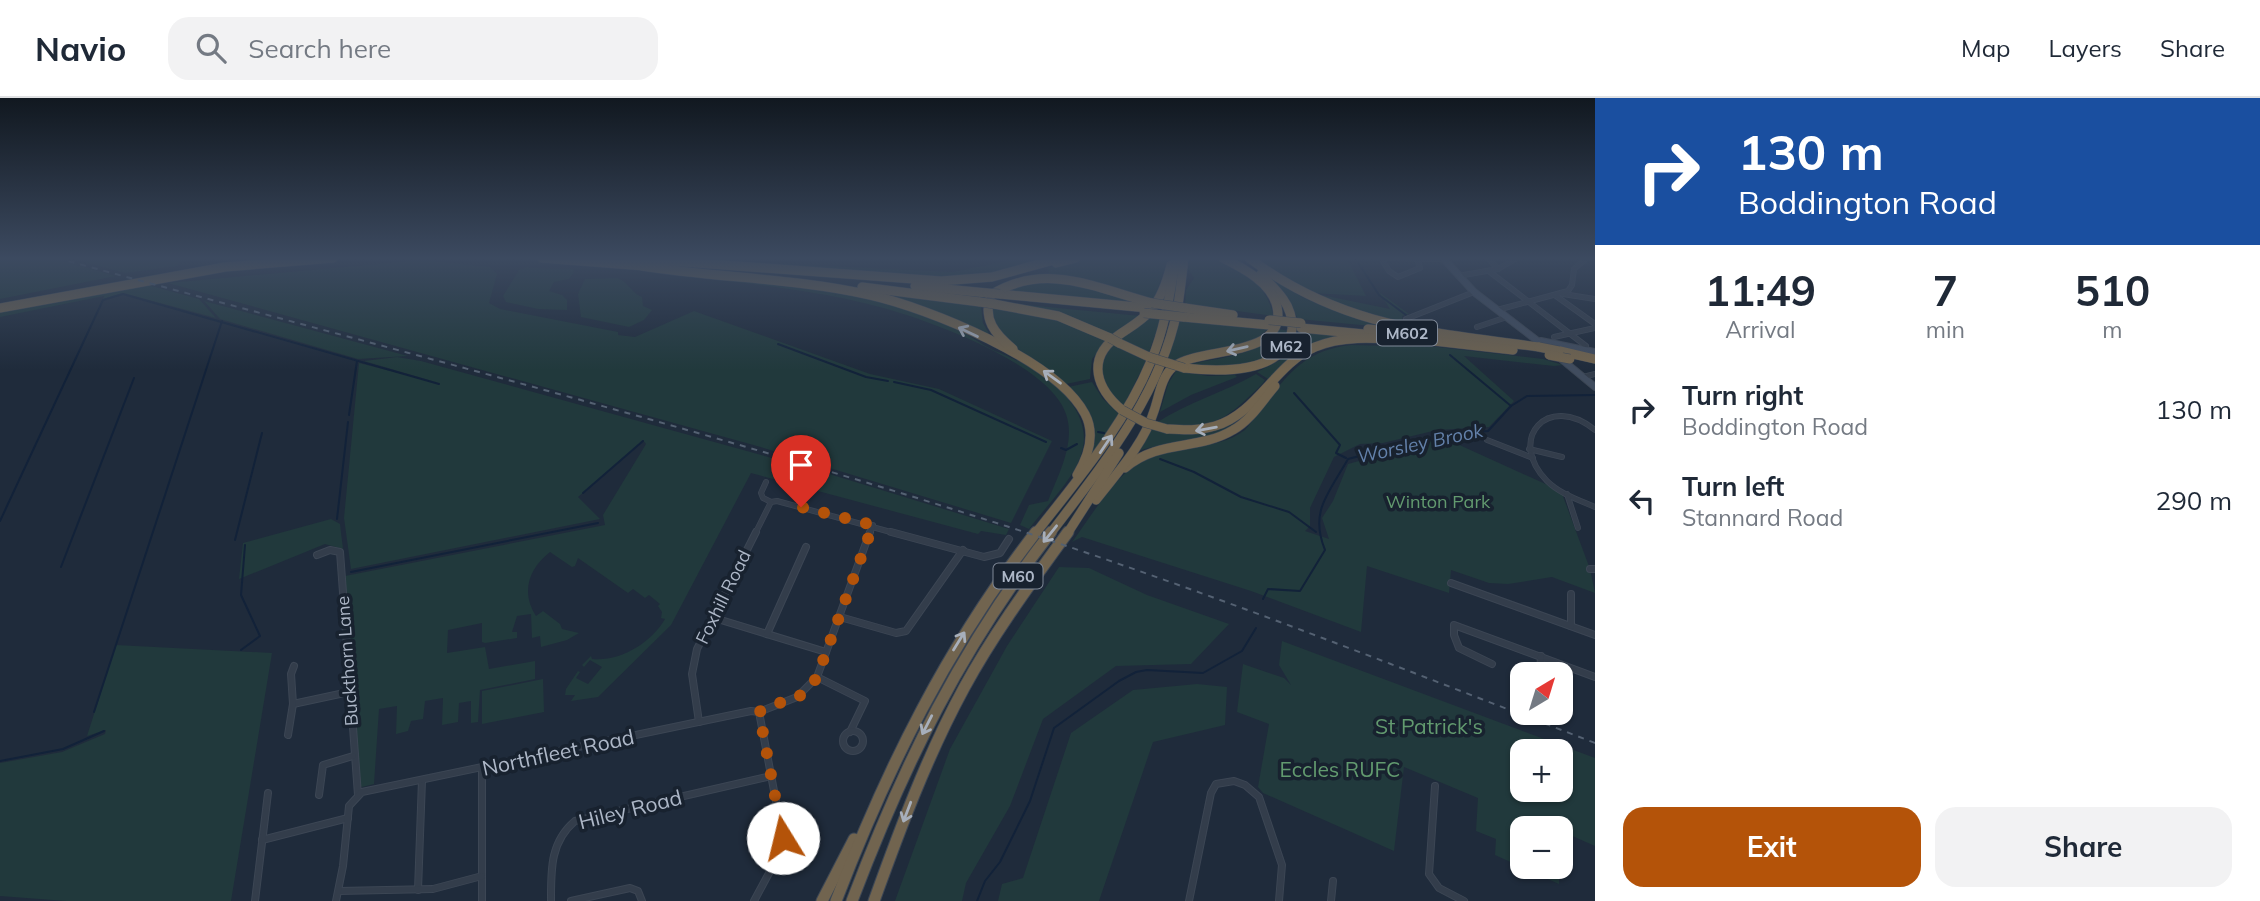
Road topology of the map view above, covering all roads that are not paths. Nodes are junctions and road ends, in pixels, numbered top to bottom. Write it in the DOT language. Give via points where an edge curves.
graph roads {
  1 [pos="35,295"];
  2 [pos="68,295"];
  3 [pos="874,295"];
  4 [pos="964,295"];
  5 [pos="972,295"];
  6 [pos="992,295"];
  7 [pos="1111,295"];
  8 [pos="1161,295"];
  9 [pos="1168,295"];
  10 [pos="1179,295"];
  11 [pos="1271,295"];
  12 [pos="1281,295"];
  13 [pos="1307,295"];
  14 [pos="1465,295"];
  15 [pos="1478,295"];
  16 [pos="1521,295"];
  17 [pos="1572,295"];
  18 [pos="1556,296"];
  19 [pos="984,297"];
  20 [pos="997,299"];
  21 [pos="1595,299"];
  22 [pos="0,302"];
  23 [pos="1530,302"];
  24 [pos="0,308"];
  25 [pos="1148,308"];
  26 [pos="1497,310"];
  27 [pos="1184,312"];
  28 [pos="1507,317"];
  29 [pos="1406,319"];
  30 [pos="1269,322"];
  31 [pos="1301,325"];
  32 [pos="1595,326"];
  33 [pos="1477,327"];
  34 [pos="1572,333"];
  35 [pos="1554,338"];
  36 [pos="1438,341"];
  37 [pos="1513,344"];
  38 [pos="1538,344"];
  39 [pos="1586,346"];
  40 [pos="1595,352"];
  41 [pos="1296,358"];
  42 [pos="1595,359"];
  43 [pos="1029,363"];
  44 [pos="1595,365"];
  45 [pos="1595,374"];
  46 [pos="1583,377"];
  47 [pos="1595,387"];
  48 [pos="1132,424"];
  49 [pos="1595,430"];
  50 [pos="1487,440"];
  51 [pos="1530,449"];
  52 [pos="1562,457"];
  53 [pos="1533,458"];
  54 [pos="766,482"];
  55 [pos="1104,489"];
  56 [pos="1566,494"];
  57 [pos="1065,498"];
  58 [pos="771,502"];
  59 [pos="1595,507"];
  60 [pos="873,525"];
  61 [pos="1578,528"];
  62 [pos="1009,539"];
  63 [pos="806,547"];
  64 [pos="963,550"];
  65 [pos="317,555"];
  66 [pos="1033,580"];
  67 [pos="1451,583"];
  68 [pos="1570,594"];
  69 [pos="711,617"];
  70 [pos="839,617"];
  71 [pos="1571,626"];
  72 [pos="767,634"];
  73 [pos="1595,635"];
  74 [pos="826,652"];
  75 [pos="1541,656"];
  76 [pos="1541,662"];
  77 [pos="1492,664"];
  78 [pos="294,666"];
  79 [pos="817,677"];
  80 [pos="1595,677"];
  81 [pos="349,692"];
  82 [pos="293,704"];
  83 [pos="759,712"];
  84 [pos="699,722"];
  85 [pos="850,732"];
  86 [pos="288,735"];
  87 [pos="353,755"];
  88 [pos="482,767"];
  89 [pos="771,776"];
  90 [pos="422,780"];
  91 [pos="1435,786"];
  92 [pos="268,793"];
  93 [pos="319,795"];
  94 [pos="358,795"];
  95 [pos="871,811"];
  96 [pos="348,818"];
  97 [pos="262,841"];
  98 [pos="482,876"];
  99 [pos="1333,881"];
  100 [pos="418,890"];
  101 [pos="339,891"];
  102 [pos="255,901"];
  103 [pos="337,901"];
  104 [pos="482,901"];
  105 [pos="551,901"];
  106 [pos="571,901"];
  107 [pos="642,901"];
  108 [pos="754,901"];
  109 [pos="822,901"];
  110 [pos="836,901"];
  111 [pos="852,901"];
  112 [pos="874,901"];
  113 [pos="1189,901"];
  114 [pos="1279,901"];
  115 [pos="1331,901"];
  116 [pos="1464,901"];
  1 -- 22 [label="highway"];
  2 -- 24 [label="highway"];
  43 -- 3 [label="highway, M62, one-way" via="950,323"];
  4 -- 19 [label="highway, M62"];
  5 -- 19 [label="highway"];
  6 -- 43 [label="highway, M602" via="988,319 998,337"];
  7 -- 25 [label="highway, M602"];
  41 -- 8 [label="highway, M60, one-way, bridge" via="1226,423 1200,431 1146,423 1122,410 1100,386 1097,358 1111,341 1150,312"];
  57 -- 9 [label="highway, M60, one-way" via="1116,430 1144,378"];
  10 -- 48 [label="highway, M60" via="1154,382"];
  11 -- 55 [label="highway, M60, one-way" via="1278,310 1273,331 1253,345 1192,358 1173,367 1148,426"];
  12 -- 20 [label="highway, M62, bridge" via="1292,317 1290,340 1271,360 1247,369 1214,372 1149,357 1049,314"];
  13 -- 37 [label="highway, M602" via="1346,312 1388,322"];
  14 -- 29 [label="street"];
  15 -- 26 [label="main road"];
  16 -- 23 [label="street"];
  17 -- 21 [label="street"];
  18 -- 23 [label="street"];
  18 -- 32 [label="street"];
  19 -- 20 [label="highway, M62, bridge"];
  20 -- 25 [label="highway, M602"];
  23 -- 26 [label="street"];
  23 -- 34 [label="street"];
  25 -- 27 [label="highway, M602, bridge"];
  26 -- 28 [label="main road"];
  27 -- 30 [label="highway, M602"];
  27 -- 30 [label="highway, M602"];
  28 -- 33 [label="street"];
  28 -- 38 [label="main road"];
  30 -- 31 [label="highway, M602, bridge"];
  31 -- 36 [label="highway, M602"];
  31 -- 37 [label="highway, M602"];
  32 -- 34 [label="street"];
  34 -- 35 [label="street"];
  34 -- 39 [label="street"];
  36 -- 41 [label="highway, M602" via="1339,341"];
  36 -- 44 [label="highway, M602, bridge"];
  37 -- 38 [label="highway, M602"];
  38 -- 40 [label="main road"];
  38 -- 42 [label="highway, M602, bridge"];
  38 -- 46 [label="main road"];
  41 -- 55 [label="highway, M60" via="1237,428 1148,451"];
  57 -- 43 [label="highway, M60, one-way" via="1088,456 1089,425 1064,387"];
  45 -- 46 [label="street"];
  46 -- 47 [label="main road"];
  48 -- 66 [label="highway, M60" via="1116,459"];
  48 -- 111 [label="highway, M60, one-way" via="1007,591 956,670 901,778"];
  49 -- 51 [label="street" via="1578,418 1552,416 1532,433"];
  50 -- 53 [label="street"];
  51 -- 52 [label="street"];
  51 -- 53 [label="street"];
  53 -- 56 [label="street" via="1549,483"];
  54 -- 58 [label="street" via="761,493"];
  55 -- 66 [label="highway, M60"];
  56 -- 59 [label="street"];
  56 -- 61 [label="street"];
  95 -- 57 [label="highway, M60, one-way" via="912,723 955,648 996,585"];
  58 -- 60 [label="street"];
  58 -- 69 [label="street, Foxhill Road"];
  60 -- 64 [label="street"];
  60 -- 70 [label="street"];
  62 -- 64 [label="street" via="996,557"];
  63 -- 72 [label="street"];
  64 -- 70 [label="street" via="906,631 896,633"];
  65 -- 81 [label="street, Buckthorn Lane" via="340,552"];
  66 -- 112 [label="highway, M60, one-way" via="955,705"];
  67 -- 71 [label="street"];
  68 -- 71 [label="street"];
  69 -- 72 [label="street"];
  69 -- 84 [label="street, Foxhill Road" via="693,663"];
  70 -- 74 [label="street"];
  71 -- 73 [label="street"];
  72 -- 74 [label="street"];
  74 -- 79 [label="street"];
  75 -- 76 [label="street"];
  75 -- 77 [label="street" via="1454,625 1452,638 1457,648"];
  75 -- 80 [label="street"];
  78 -- 82 [label="street"];
  79 -- 83 [label="street, Northfleet Road" via="798,699"];
  79 -- 85 [label="street" via="866,701"];
  81 -- 82 [label="street"];
  81 -- 87 [label="street, Buckthorn Lane"];
  82 -- 86 [label="street"];
  83 -- 84 [label="street, Northfleet Road"];
  83 -- 89 [label="street"];
  84 -- 88 [label="street, Northfleet Road"];
  87 -- 93 [label="street" via="323,765"];
  87 -- 94 [label="street, Buckthorn Lane"];
  88 -- 90 [label="street, Northfleet Road"];
  88 -- 98 [label="street"];
  89 -- 105 [label="street, Hiley Road" via="576,821 563,830 555,846"];
  89 -- 108 [label="street" via="782,825 782,849"];
  90 -- 94 [label="street, Northfleet Road"];
  90 -- 100 [label="street"];
  91 -- 116 [label="street" via="1429,874 1439,890"];
  92 -- 97 [label="street"];
  94 -- 96 [label="street" via="350,803"];
  95 -- 109 [label="highway"];
  95 -- 110 [label="highway, M60"];
  96 -- 97 [label="street"];
  96 -- 101 [label="street"];
  97 -- 102 [label="street"];
  98 -- 100 [label="street"];
  98 -- 104 [label="street"];
  99 -- 115 [label="street"];
  100 -- 101 [label="street"];
  101 -- 103 [label="street"];
  106 -- 107 [label="street" via="630,888 638,891"];
  113 -- 114 [label="street" via="1211,793 1224,781 1245,785 1259,797 1282,865"];
}
